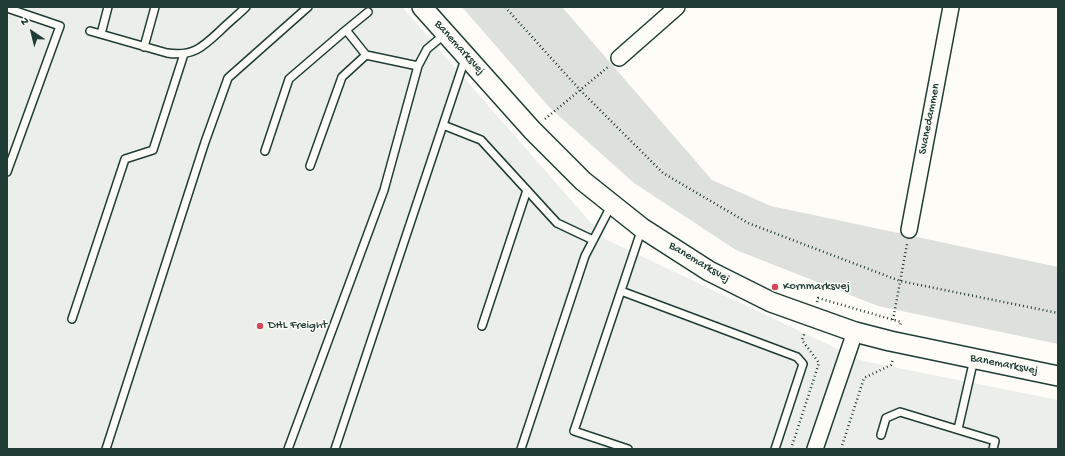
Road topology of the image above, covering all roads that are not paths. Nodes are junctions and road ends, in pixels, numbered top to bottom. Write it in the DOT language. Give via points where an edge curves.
graph roads {
  1 [pos="108,7"];
  2 [pos="155,7"];
  3 [pos="246,7"];
  4 [pos="308,7"];
  5 [pos="422,7"];
  6 [pos="677,7"];
  7 [pos="951,7"];
  8 [pos="7,8"];
  9 [pos="368,12"];
  10 [pos="346,30"];
  11 [pos="90,31"];
  12 [pos="446,33"];
  13 [pos="101,34"];
  14 [pos="144,47"];
  15 [pos="184,54"];
  16 [pos="366,55"];
  17 [pos="466,56"];
  18 [pos="619,58"];
  19 [pos="418,66"];
  20 [pos="443,125"];
  21 [pos="265,151"];
  22 [pos="310,166"];
  23 [pos="7,172"];
  24 [pos="527,190"];
  25 [pos="612,204"];
  26 [pos="642,228"];
  27 [pos="909,230"];
  28 [pos="593,240"];
  29 [pos="621,291"];
  30 [pos="72,319"];
  31 [pos="482,326"];
  32 [pos="855,332"];
  33 [pos="974,359"];
  34 [pos="1058,376"];
  35 [pos="958,429"];
  36 [pos="881,435"];
  37 [pos="106,449"];
  38 [pos="288,449"];
  39 [pos="335,449"];
  40 [pos="520,449"];
  41 [pos="628,449"];
  42 [pos="775,449"];
  43 [pos="815,449"];
  44 [pos="993,449"];
  1 -- 13 [label="lane"];
  2 -- 14 [label="lane"];
  3 -- 15 [label="lane" via="203,47"];
  4 -- 37 [label="lane" via="228,78"];
  5 -- 12 [label="street, Banemarksvej"];
  6 -- 18 [label="street"];
  7 -- 27 [label="street, Svanedammen"];
  8 -- 23 [label="lane" via="60,26"];
  9 -- 10 [label="lane"];
  10 -- 16 [label="lane"];
  10 -- 21 [label="lane" via="289,79"];
  11 -- 13 [label="lane"];
  12 -- 17 [label="street, Banemarksvej"];
  12 -- 19 [label="lane" via="427,49"];
  13 -- 14 [label="lane"];
  14 -- 15 [label="lane"];
  15 -- 30 [label="lane" via="153,150 125,159"];
  16 -- 19 [label="lane"];
  16 -- 22 [label="lane" via="342,77"];
  17 -- 20 [label="lane"];
  17 -- 25 [label="street, Banemarksvej" via="532,130 583,181"];
  19 -- 38 [label="lane" via="384,190"];
  20 -- 24 [label="lane" via="481,140"];
  20 -- 39 [label="lane"];
  24 -- 28 [label="lane" via="557,222"];
  24 -- 31 [label="lane"];
  25 -- 26 [label="street, Banemarksvej"];
  25 -- 28 [label="lane"];
  26 -- 29 [label="lane"];
  26 -- 32 [label="street, Banemarksvej" via="709,271 771,302"];
  28 -- 40 [label="lane" via="585,256"];
  29 -- 41 [label="lane" via="574,431"];
  29 -- 42 [label="lane" via="797,358 803,364"];
  32 -- 33 [label="street, Banemarksvej"];
  32 -- 43 [label="street"];
  33 -- 34 [label="street, Banemarksvej"];
  33 -- 35 [label="lane"];
  35 -- 36 [label="lane" via="900,412 886,418"];
  35 -- 44 [label="lane" via="995,441"];
}
